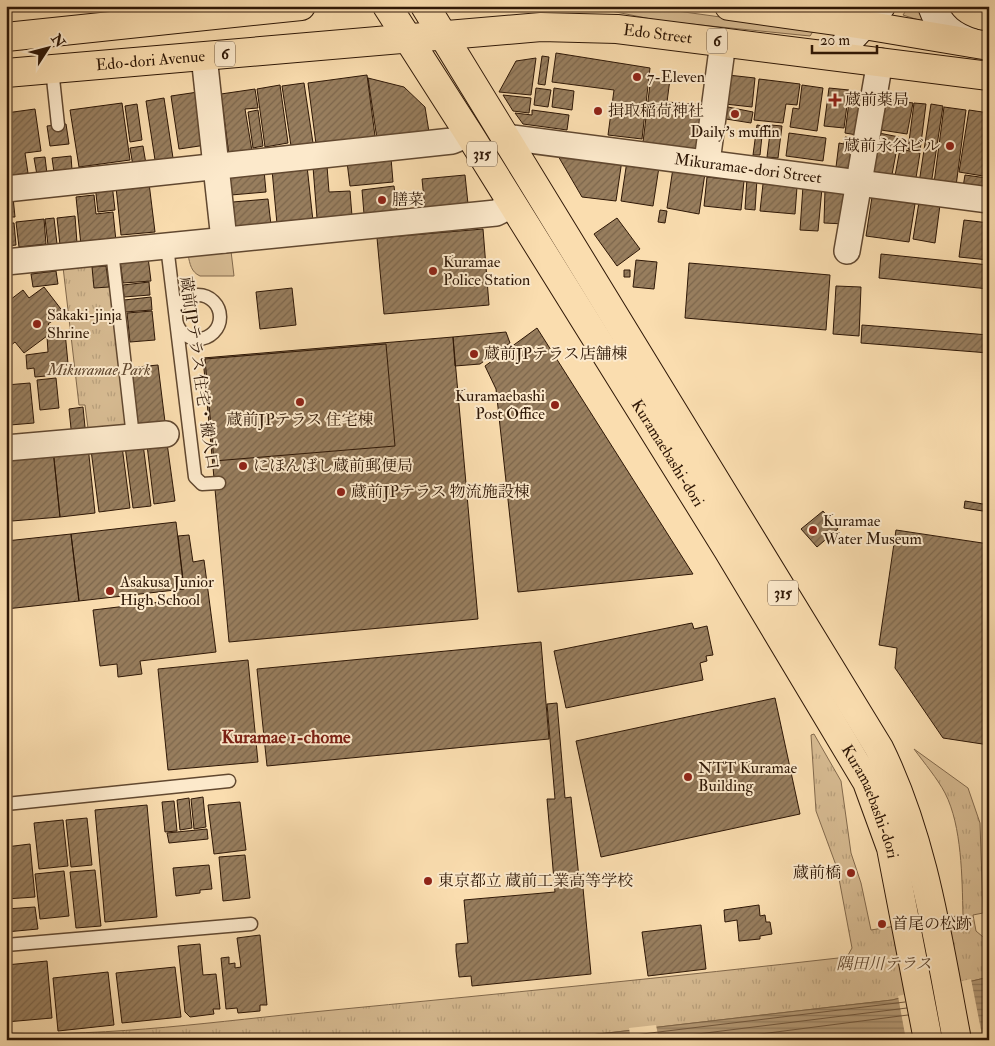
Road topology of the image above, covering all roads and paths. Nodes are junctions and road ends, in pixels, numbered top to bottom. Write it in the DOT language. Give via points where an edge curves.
graph roads {
  1 [pos="301,6"];
  2 [pos="387,6"];
  3 [pos="425,6"];
  4 [pos="729,6"];
  5 [pos="932,6"];
  6 [pos="872,16"];
  7 [pos="444,36"];
  8 [pos="6,37"];
  9 [pos="407,38"];
  10 [pos="723,42"];
  11 [pos="981,44"];
  12 [pos="823,54"];
  13 [pos="204,56"];
  14 [pos="880,61"];
  15 [pos="52,69"];
  16 [pos="6,73"];
  17 [pos="989,76"];
  18 [pos="58,125"];
  19 [pos="469,134"];
  20 [pos="506,137"];
  21 [pos="707,162"];
  22 [pos="215,165"];
  23 [pos="860,183"];
  24 [pos="6,189"];
  25 [pos="989,200"];
  26 [pos="512,205"];
  27 [pos="224,240"];
  28 [pos="166,246"];
  29 [pos="847,250"];
  30 [pos="112,251"];
  31 [pos="6,262"];
  32 [pos="171,284"];
  33 [pos="196,294"];
  34 [pos="176,321"];
  35 [pos="204,338"];
  36 [pos="178,342"];
  37 [pos="166,434"];
  38 [pos="133,437"];
  39 [pos="6,448"];
  40 [pos="219,483"];
  41 [pos="229,781"];
  42 [pos="6,804"];
  43 [pos="251,924"];
  44 [pos="6,945"];
  45 [pos="928,1040"];
  46 [pos="957,1040"];
  1 -- 8 [label="main road"];
  2 -- 9 [label="main road, Kuramaebashi-dori / 315"];
  3 -- 7 [label="main road, Kuramaebashi-dori / 315"];
  4 -- 6 [label="main road, 6"];
  5 -- 11 [label="main road" via="948,31 960,39"];
  6 -- 11 [label="main road, 6"];
  6 -- 12 [label="main road" via="842,48"];
  7 -- 9 [label="main road, Edo-dori Avenue / 6"];
  7 -- 10 [label="main road, Edo Street / 6" via="541,27 617,29"];
  7 -- 20 [label="main road, Kuramaebashi-dori / 315"];
  9 -- 13 [label="main road, Edo-dori Avenue / 6"];
  9 -- 19 [label="main road, Kuramaebashi-dori / 315"];
  10 -- 12 [label="main road, Edo Street / 6"];
  10 -- 21 [label="street"];
  12 -- 14 [label="main road, Edo Street / 6"];
  13 -- 15 [label="main road, Edo-dori Avenue / 6"];
  13 -- 22 [label="street"];
  14 -- 17 [label="main road, Edo Street / 6"];
  14 -- 23 [label="street"];
  15 -- 16 [label="main road, Edo-dori Avenue / 6"];
  15 -- 18 [label="lane"];
  19 -- 22 [label="street" via="452,141"];
  19 -- 26 [label="main road, Kuramaebashi-dori / 315"];
  20 -- 21 [label="street, Mikuramae-dori Street"];
  20 -- 46 [label="main road, Kuramaebashi-dori / 315" via="879,748 897,783 912,824"];
  21 -- 23 [label="street, Mikuramae-dori Street"];
  22 -- 24 [label="street"];
  22 -- 27 [label="street"];
  23 -- 25 [label="street, Mikuramae-dori Street"];
  23 -- 29 [label="street"];
  26 -- 27 [label="street" via="496,213"];
  26 -- 45 [label="main road, Kuramaebashi-dori / 315" via="867,782 891,848"];
  27 -- 28 [label="street"];
  28 -- 30 [label="street"];
  28 -- 32 [label="lane, 蔵前JPテラス 住宅・搬入口"];
  30 -- 31 [label="street"];
  30 -- 38 [label="lane"];
  32 -- 33 [label="lane"];
  32 -- 34 [label="lane, 蔵前JPテラス 住宅・搬入口"];
  33 -- 34 [label="lane" via="178,306"];
  33 -- 35 [label="lane" via="211,298 219,310 216,331"];
  34 -- 35 [label="lane" via="183,333 196,339"];
  34 -- 36 [label="lane, 蔵前JPテラス 住宅・搬入口"];
  35 -- 36 [label="lane"];
  36 -- 40 [label="lane, 蔵前JPテラス 住宅・搬入口" via="195,477 202,484"];
  37 -- 38 [label="street"];
  38 -- 39 [label="street"];
  41 -- 42 [label="lane"];
  43 -- 44 [label="lane"];
}
